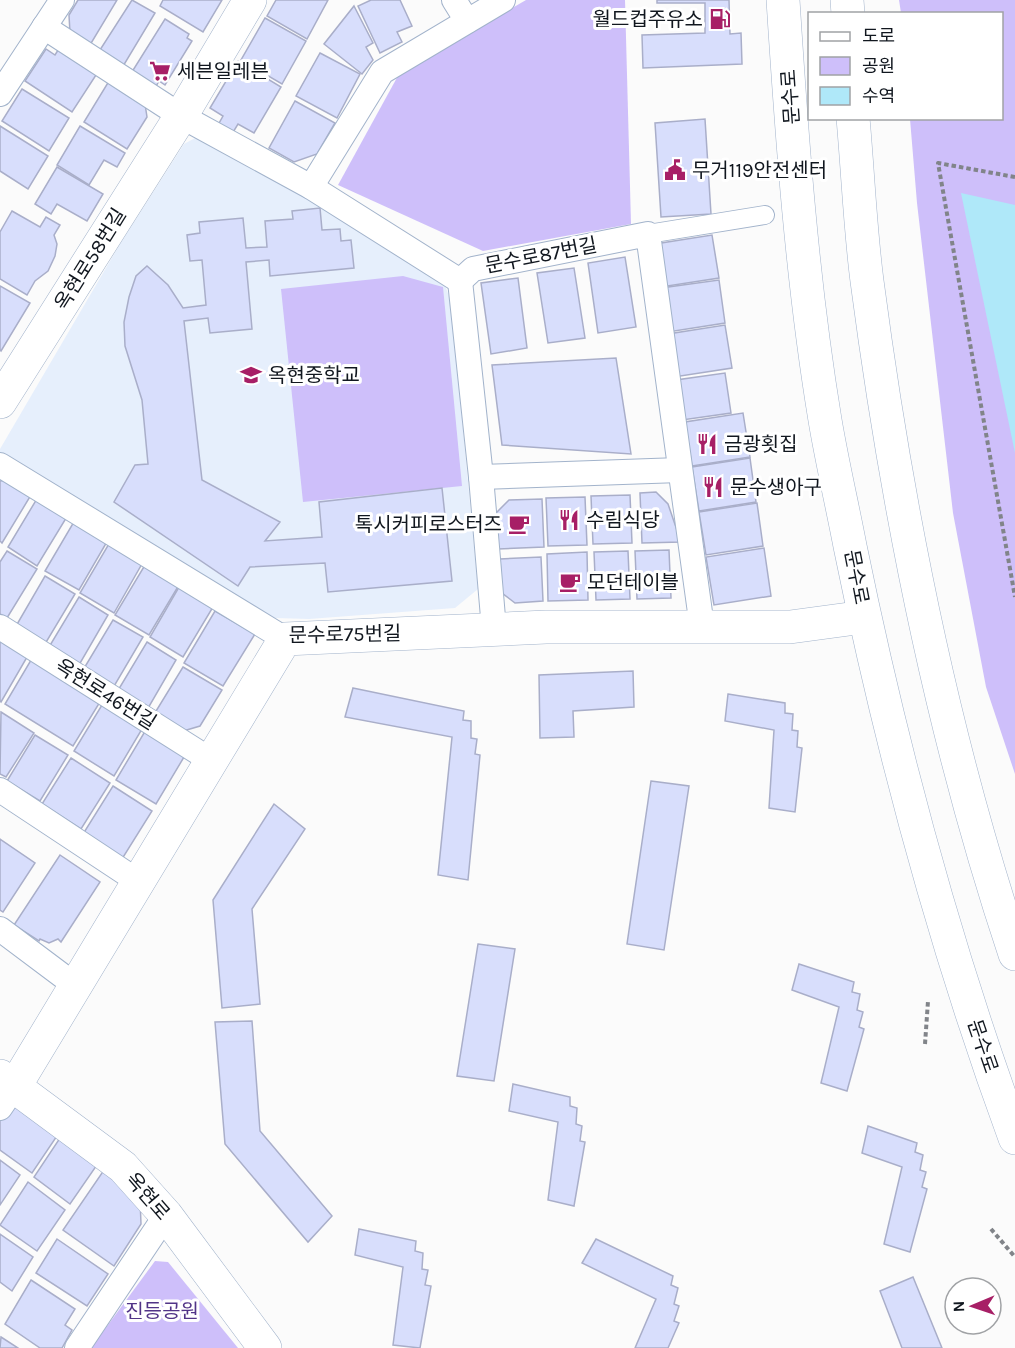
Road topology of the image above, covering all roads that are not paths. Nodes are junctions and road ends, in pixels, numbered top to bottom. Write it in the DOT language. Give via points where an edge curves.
graph roads {
  1 [pos="62,0"];
  2 [pos="250,0"];
  3 [pos="454,0"];
  4 [pos="504,0"];
  5 [pos="783,0"];
  6 [pos="467,21"];
  7 [pos="44,27"];
  8 [pos="0,94"];
  9 [pos="181,116"];
  10 [pos="854,120"];
  11 [pos="311,187"];
  12 [pos="765,215"];
  13 [pos="648,234"];
  14 [pos="460,281"];
  15 [pos="0,402"];
  16 [pos="0,465"];
  17 [pos="680,470"];
  18 [pos="482,477"];
  19 [pos="864,617"];
  20 [pos="0,627"];
  21 [pos="702,627"];
  22 [pos="494,629"];
  23 [pos="285,639"];
  24 [pos="212,761"];
  25 [pos="0,790"];
  26 [pos="139,882"];
  27 [pos="0,929"];
  28 [pos="1015,954"];
  29 [pos="76,986"];
  30 [pos="5,1090"];
  31 [pos="1015,1138"];
  32 [pos="166,1215"];
  33 [pos="77,1348"];
  34 [pos="265,1348"];
  1 -- 7 [label="street"];
  2 -- 9 [label="main road, 옥현로58번길"];
  3 -- 6 [label="street"];
  4 -- 6 [label="street"];
  5 -- 19 [label="main road, 문수로" via="806,269 825,420"];
  6 -- 11 [label="street" via="382,72"];
  7 -- 8 [label="street"];
  7 -- 9 [label="street"];
  9 -- 11 [label="street, 문수로87번길"];
  9 -- 15 [label="main road, 옥현로58번길"];
  10 -- 28 [label="main road" via="870,301 923,617 962,781"];
  11 -- 14 [label="street, 문수로87번길"];
  12 -- 13 [label="street, 문수로87번길"];
  13 -- 14 [label="street, 문수로87번길" via="473,269"];
  13 -- 17 [label="street"];
  14 -- 18 [label="street"];
  16 -- 23 [label="street, 문수로75번길"];
  17 -- 18 [label="street"];
  17 -- 21 [label="street"];
  18 -- 22 [label="street"];
  19 -- 21 [label="main road, 문수로75번길" via="790,627"];
  19 -- 31 [label="main road, 문수로" via="906,793 944,928"];
  20 -- 24 [label="street, 옥현로46번길"];
  21 -- 22 [label="main road, 문수로75번길"];
  22 -- 23 [label="main road, 문수로75번길"];
  23 -- 24 [label="main road"];
  24 -- 26 [label="main road"];
  25 -- 26 [label="street"];
  26 -- 29 [label="main road"];
  27 -- 29 [label="street"];
  29 -- 30 [label="main road"];
  30 -- 32 [label="main road, 옥현로" via="123,1167"];
  32 -- 33 [label="street"];
  32 -- 34 [label="main road, 옥현로"];
}
